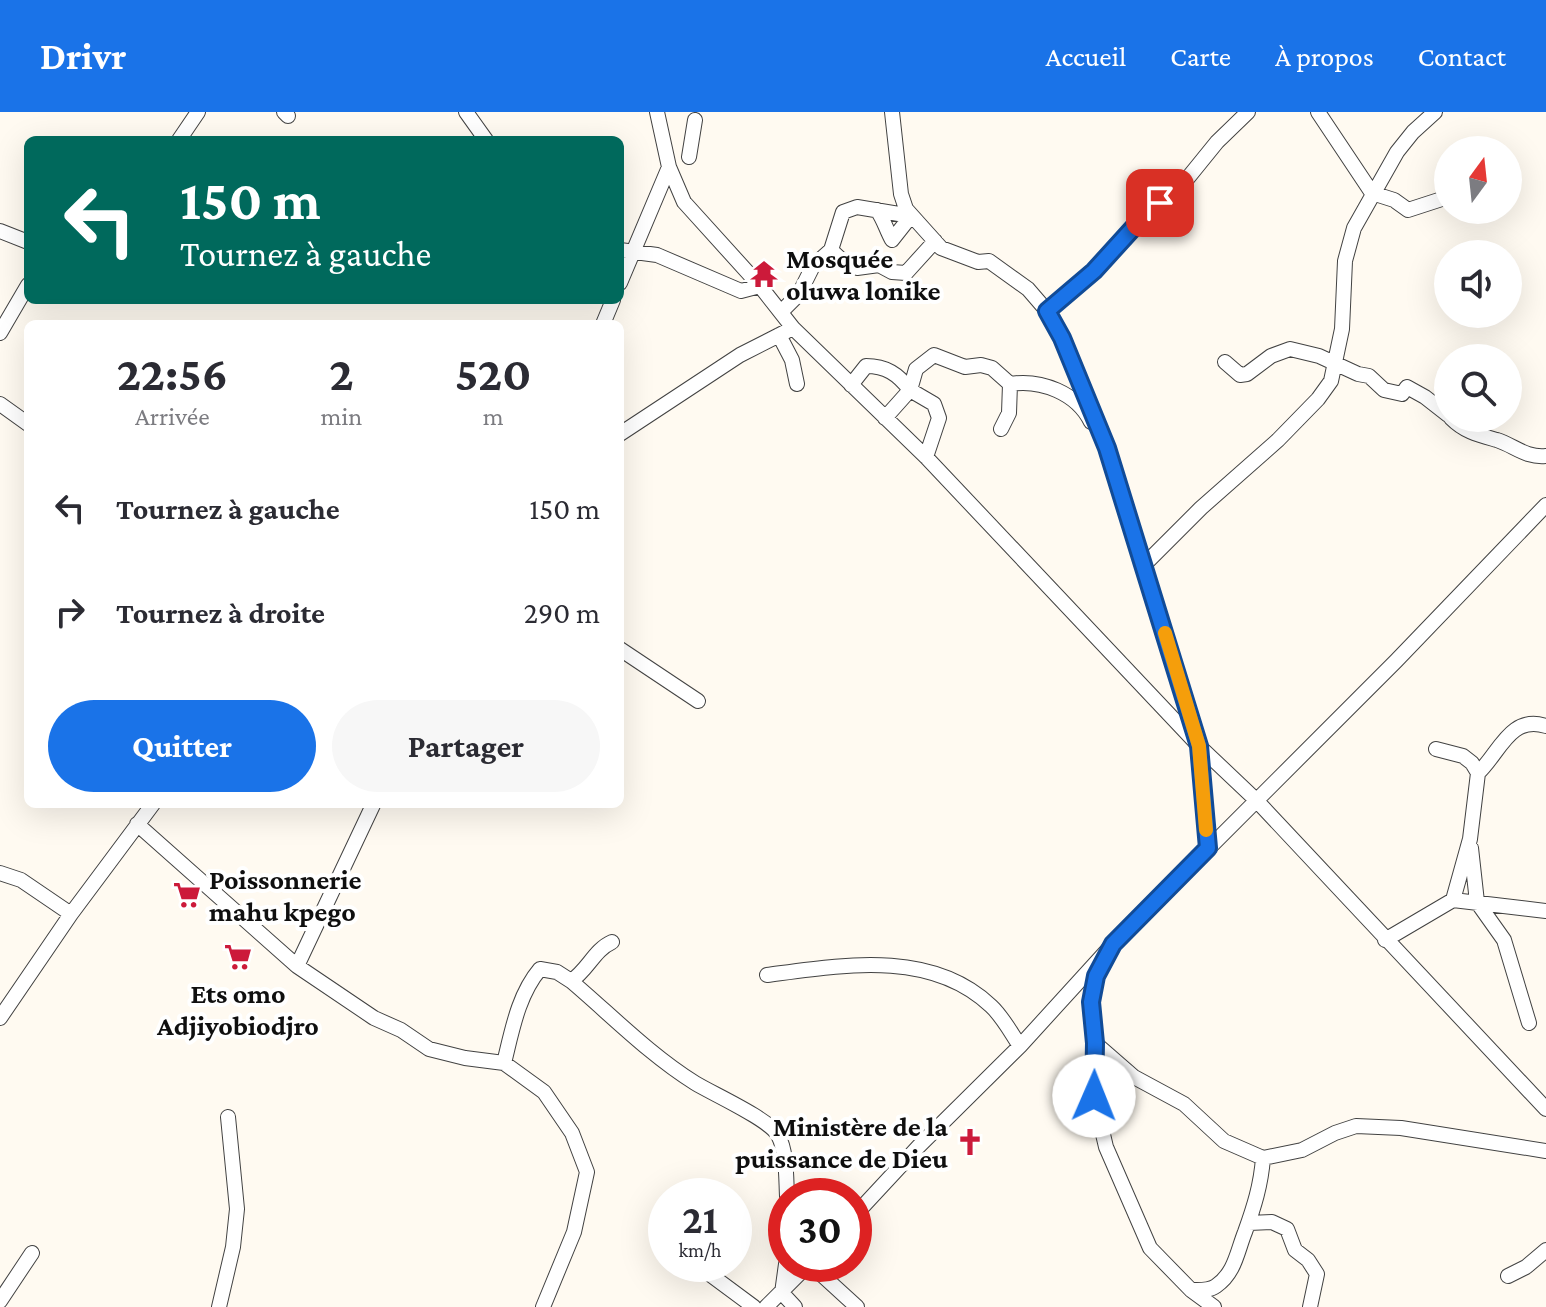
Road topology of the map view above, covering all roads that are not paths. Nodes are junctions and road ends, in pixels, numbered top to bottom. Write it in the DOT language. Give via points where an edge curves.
graph roads {
  1 [pos="198,112"];
  2 [pos="466,112"];
  3 [pos="657,112"];
  4 [pos="892,112"];
  5 [pos="1248,112"];
  6 [pos="1318,112"];
  7 [pos="1435,112"];
  8 [pos="695,119"];
  9 [pos="182,136"];
  10 [pos="483,136"];
  11 [pos="689,157"];
  12 [pos="669,167"];
  13 [pos="1372,193"];
  14 [pos="1434,202"];
  15 [pos="877,210"];
  16 [pos="911,216"];
  17 [pos="0,231"];
  18 [pos="24,240"];
  19 [pos="935,241"];
  20 [pos="831,250"];
  21 [pos="626,252"];
  22 [pos="760,286"];
  23 [pos="24,292"];
  24 [pos="1047,311"];
  25 [pos="781,312"];
  26 [pos="793,328"];
  27 [pos="0,333"];
  28 [pos="779,335"];
  29 [pos="1225,362"];
  30 [pos="1335,363"];
  31 [pos="1073,365"];
  32 [pos="797,384"];
  33 [pos="1010,384"];
  34 [pos="851,385"];
  35 [pos="910,390"];
  36 [pos="1074,400"];
  37 [pos="0,404"];
  38 [pos="1434,404"];
  39 [pos="885,418"];
  40 [pos="24,421"];
  41 [pos="1001,429"];
  42 [pos="624,431"];
  43 [pos="1471,432"];
  44 [pos="1107,448"];
  45 [pos="1546,456"];
  46 [pos="926,457"];
  47 [pos="1546,505"];
  48 [pos="1144,565"];
  49 [pos="624,652"];
  50 [pos="698,701"];
  51 [pos="1546,726"];
  52 [pos="1199,746"];
  53 [pos="1436,749"];
  54 [pos="1478,773"];
  55 [pos="1256,800"];
  56 [pos="150,808"];
  57 [pos="372,808"];
  58 [pos="137,824"];
  59 [pos="1470,839"];
  60 [pos="1208,848"];
  61 [pos="0,873"];
  62 [pos="1453,900"];
  63 [pos="1477,902"];
  64 [pos="1546,911"];
  65 [pos="71,914"];
  66 [pos="1385,940"];
  67 [pos="612,942"];
  68 [pos="1113,944"];
  69 [pos="297,966"];
  70 [pos="767,975"];
  71 [pos="571,981"];
  72 [pos="0,1018"];
  73 [pos="1529,1023"];
  74 [pos="1095,1043"];
  75 [pos="1020,1046"];
  76 [pos="504,1063"];
  77 [pos="1546,1109"];
  78 [pos="228,1117"];
  79 [pos="1546,1151"];
  80 [pos="1263,1158"];
  81 [pos="786,1178"];
  82 [pos="872,1197"];
  83 [pos="1249,1223"];
  84 [pos="1546,1250"];
  85 [pos="32,1253"];
  86 [pos="1508,1276"];
  87 [pos="720,1282"];
  88 [pos="784,1282"];
  89 [pos="793,1282"];
  90 [pos="830,1282"];
  91 [pos="1191,1290"];
  92 [pos="782,1293"];
  93 [pos="0,1301"];
  94 [pos="219,1307"];
  95 [pos="543,1307"];
  96 [pos="754,1307"];
  97 [pos="766,1307"];
  98 [pos="795,1307"];
  99 [pos="857,1307"];
  100 [pos="1214,1307"];
  101 [pos="1310,1307"];
  1 -- 9 [label="street"];
  2 -- 10 [label="street"];
  3 -- 12 [label="street"];
  4 -- 16 [label="street" via="901,194"];
  5 -- 24 [label="street" via="1187,179"];
  6 -- 13 [label="street"];
  7 -- 13 [label="street" via="1397,152"];
  8 -- 11 [label="street"];
  12 -- 21 [label="street"];
  12 -- 22 [label="street" via="684,202"];
  13 -- 14 [label="street" via="1408,210"];
  13 -- 30 [label="street" via="1345,261 1346,298"];
  15 -- 16 [label="street"];
  15 -- 16 [label="street" via="892,240"];
  15 -- 20 [label="street" via="857,207 843,212"];
  16 -- 19 [label="street"];
  17 -- 18 [label="street"];
  19 -- 20 [label="street" via="906,273 879,265 857,268"];
  19 -- 24 [label="street" via="978,262 989,261 1028,289"];
  20 -- 25 [label="street"];
  21 -- 22 [label="street" via="657,255 741,291"];
  22 -- 25 [label="street"];
  23 -- 27 [label="street"];
  24 -- 31 [label="street"];
  25 -- 26 [label="street"];
  26 -- 28 [label="street"];
  26 -- 34 [label="street"];
  28 -- 32 [label="street"];
  28 -- 42 [label="street"];
  29 -- 30 [label="street" via="1240,375 1247,374 1290,349"];
  30 -- 38 [label="street" via="1369,376 1384,390 1402,394 1407,387"];
  30 -- 48 [label="street" via="1331,381 1318,399"];
  31 -- 36 [label="street"];
  31 -- 44 [label="street"];
  33 -- 35 [label="street" via="992,368 965,367 934,355 916,369"];
  33 -- 36 [label="street" via="1024,381"];
  33 -- 41 [label="street" via="1009,413"];
  34 -- 35 [label="street" via="866,366 880,366"];
  34 -- 39 [label="street"];
  35 -- 39 [label="street"];
  35 -- 46 [label="street" via="934,404 939,418"];
  36 -- 44 [label="street"];
  37 -- 40 [label="street"];
  39 -- 46 [label="street"];
  43 -- 45 [label="street" via="1534,457"];
  44 -- 48 [label="street"];
  46 -- 52 [label="street"];
  47 -- 55 [label="street"];
  48 -- 52 [label="street"];
  49 -- 50 [label="street"];
  51 -- 54 [label="street" via="1521,725"];
  52 -- 55 [label="street"];
  52 -- 60 [label="street"];
  53 -- 54 [label="street" via="1463,756"];
  54 -- 59 [label="street"];
  55 -- 60 [label="street"];
  55 -- 66 [label="street"];
  56 -- 58 [label="street"];
  57 -- 69 [label="street"];
  58 -- 65 [label="street"];
  58 -- 69 [label="street"];
  59 -- 62 [label="street"];
  59 -- 63 [label="street"];
  60 -- 68 [label="street"];
  61 -- 65 [label="street" via="21,880"];
  62 -- 63 [label="street"];
  62 -- 66 [label="street"];
  63 -- 64 [label="street"];
  63 -- 73 [label="street" via="1504,940"];
  65 -- 72 [label="street"];
  66 -- 77 [label="street"];
  67 -- 71 [label="street"];
  68 -- 74 [label="street" via="1096,976 1091,1002"];
  68 -- 75 [label="street"];
  69 -- 76 [label="street" via="429,1049"];
  70 -- 75 [label="street" via="869,964 942,975 993,1008"];
  71 -- 76 [label="street" via="545,968 533,977 516,1013"];
  71 -- 81 [label="street" via="666,1063 777,1134"];
  74 -- 80 [label="street" via="1134,1077 1184,1104 1224,1141"];
  74 -- 91 [label="street" via="1094,1096 1106,1147 1150,1248"];
  75 -- 82 [label="street"];
  76 -- 95 [label="street" via="544,1092 572,1133 587,1172 574,1232"];
  78 -- 94 [label="street" via="237,1209"];
  79 -- 80 [label="street" via="1356,1126 1302,1150"];
  80 -- 83 [label="street" via="1262,1182"];
  83 -- 91 [label="street" via="1227,1277 1212,1289"];
  83 -- 101 [label="street" via="1272,1222 1287,1229 1295,1250 1317,1274"];
  84 -- 86 [label="street"];
  85 -- 93 [label="street"];
  87 -- 96 [label="street"];
  88 -- 92 [label="street"];
  89 -- 92 [label="street"];
  90 -- 99 [label="street"];
  91 -- 100 [label="street"];
  92 -- 97 [label="street"];
  92 -- 98 [label="street"];
}
